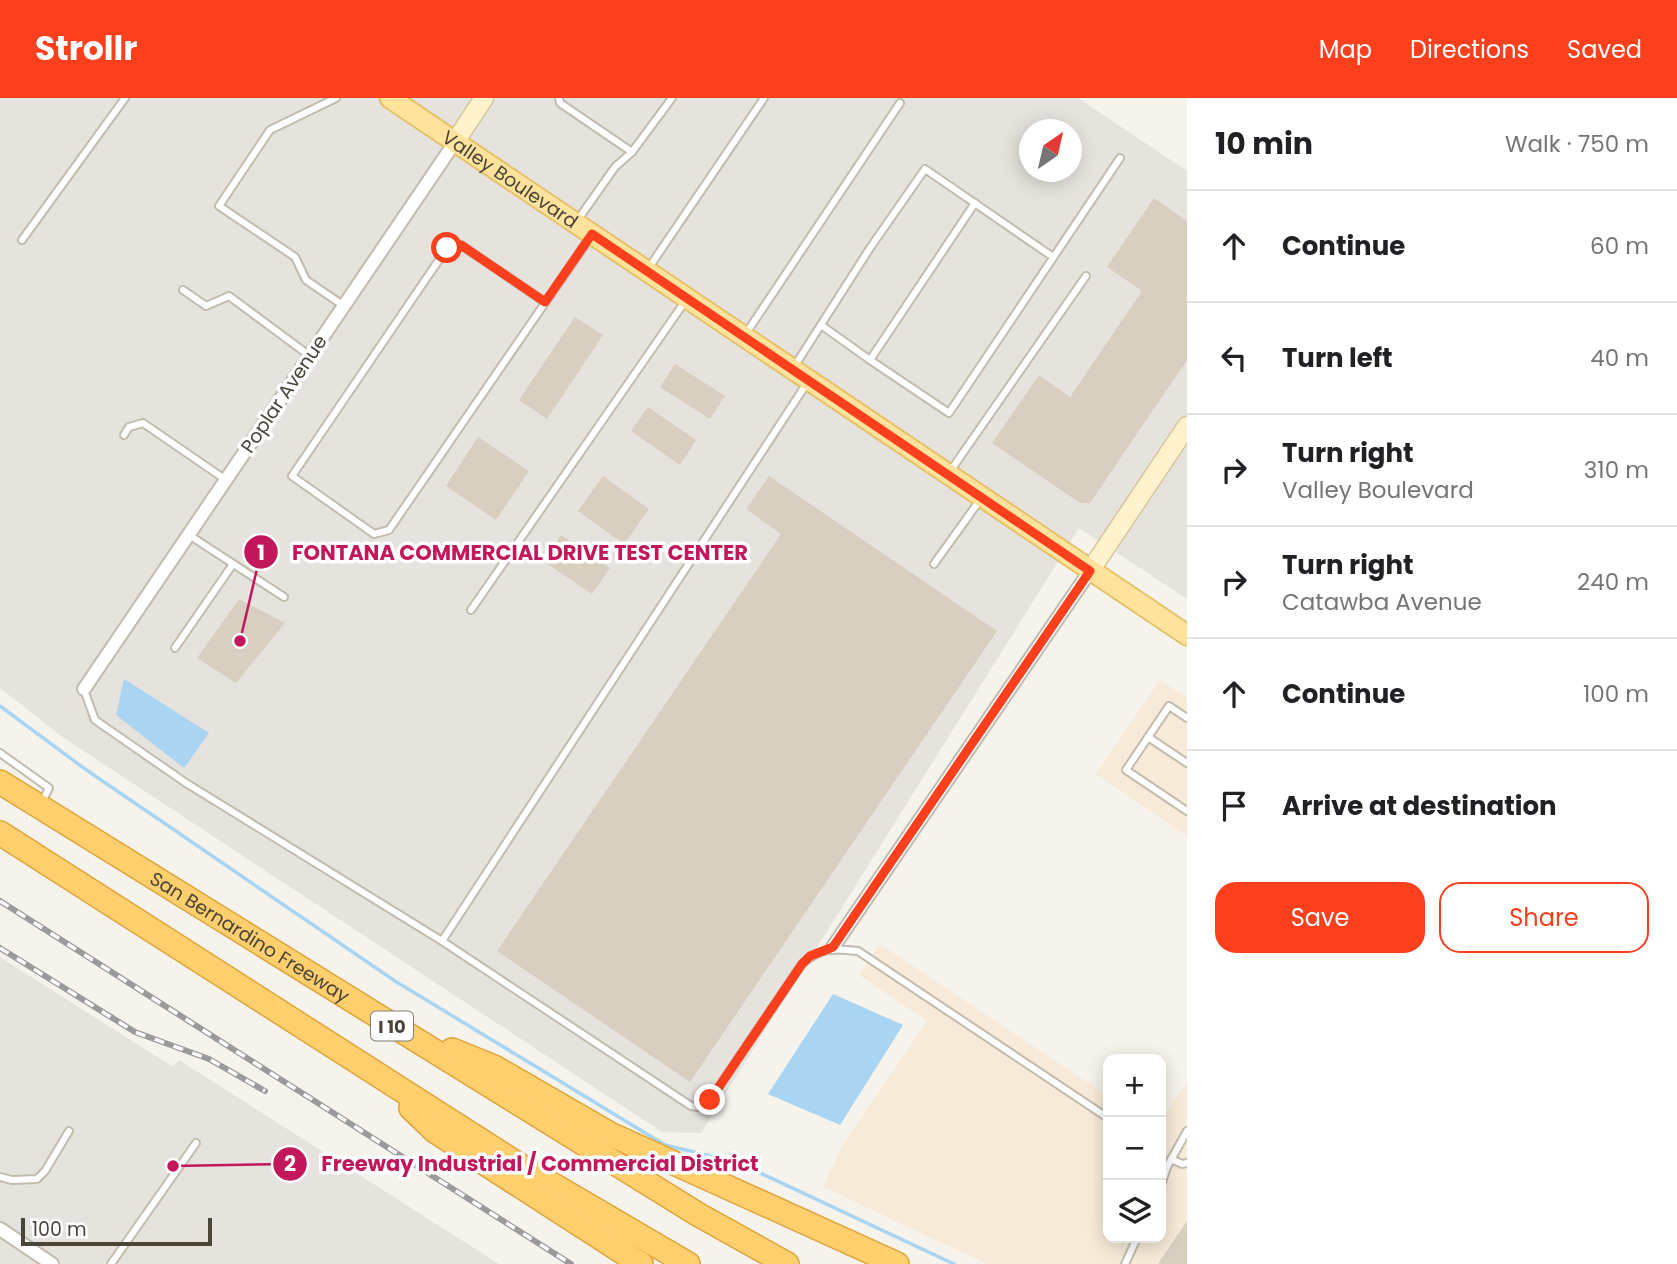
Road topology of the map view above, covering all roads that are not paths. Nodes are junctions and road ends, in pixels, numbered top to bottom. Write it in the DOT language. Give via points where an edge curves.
graph roads {
  1 [pos="125,98"];
  2 [pos="336,98"];
  3 [pos="390,98"];
  4 [pos="484,98"];
  5 [pos="559,98"];
  6 [pos="672,98"];
  7 [pos="764,98"];
  8 [pos="900,103"];
  9 [pos="455,142"];
  10 [pos="632,152"];
  11 [pos="1120,158"];
  12 [pos="975,202"];
  13 [pos="575,223"];
  14 [pos="592,234"];
  15 [pos="22,240"];
  16 [pos="1054,257"];
  17 [pos="647,271"];
  18 [pos="1086,276"];
  19 [pos="183,290"];
  20 [pos="687,298"];
  21 [pos="545,302"];
  22 [pos="344,306"];
  23 [pos="821,325"];
  24 [pos="744,337"];
  25 [pos="310,356"];
  26 [pos="870,360"];
  27 [pos="801,375"];
  28 [pos="1187,426"];
  29 [pos="124,435"];
  30 [pos="948,475"];
  31 [pos="226,480"];
  32 [pos="981,497"];
  33 [pos="189,535"];
  34 [pos="233,564"];
  35 [pos="934,564"];
  36 [pos="1090,571"];
  37 [pos="284,597"];
  38 [pos="471,610"];
  39 [pos="1187,635"];
  40 [pos="175,648"];
  41 [pos="84,689"];
  42 [pos="1187,718"];
  43 [pos="1148,737"];
  44 [pos="0,752"];
  45 [pos="1187,763"];
  46 [pos="0,782"];
  47 [pos="40,807"];
  48 [pos="1187,811"];
  49 [pos="0,833"];
  50 [pos="442,941"];
  51 [pos="833,947"];
  52 [pos="388,1024"];
  53 [pos="376,1074"];
  54 [pos="1107,1117"];
  55 [pos="69,1131"];
  56 [pos="1187,1131"];
  57 [pos="196,1143"];
  58 [pos="1171,1159"];
  59 [pos="1187,1163"];
  60 [pos="0,1177"];
  61 [pos="1163,1180"];
  62 [pos="0,1229"];
  63 [pos="1135,1243"];
  64 [pos="52,1264"];
  65 [pos="111,1264"];
  66 [pos="641,1264"];
  67 [pos="688,1264"];
  68 [pos="787,1264"];
  69 [pos="897,1264"];
  70 [pos="1125,1264"];
  1 -- 15 [label="lane"];
  2 -- 22 [label="lane" via="270,131 219,206 295,257 306,280"];
  3 -- 9 [label="main road, Valley Boulevard"];
  4 -- 9 [label="street, Poplar Avenue"];
  5 -- 10 [label="lane" via="559,103"];
  6 -- 10 [label="lane"];
  7 -- 17 [label="lane"];
  8 -- 24 [label="lane"];
  9 -- 13 [label="main road, Valley Boulevard"];
  9 -- 22 [label="street, Poplar Avenue"];
  10 -- 13 [label="lane" via="615,167"];
  11 -- 16 [label="lane"];
  12 -- 16 [label="lane"];
  12 -- 23 [label="lane" via="925,169"];
  12 -- 26 [label="lane"];
  13 -- 14 [label="main road, Valley Boulevard"];
  14 -- 17 [label="main road, Valley Boulevard"];
  14 -- 21 [label="lane"];
  16 -- 26 [label="lane" via="949,413"];
  17 -- 20 [label="main road, Valley Boulevard"];
  18 -- 30 [label="lane"];
  19 -- 25 [label="lane" via="206,306 229,296"];
  20 -- 24 [label="main road, Valley Boulevard"];
  20 -- 38 [label="lane"];
  21 -- 21 [label="lane" via="389,530 374,534 292,476 447,248 461,245"];
  22 -- 25 [label="street, Poplar Avenue"];
  23 -- 26 [label="lane"];
  23 -- 27 [label="lane"];
  24 -- 27 [label="main road, Valley Boulevard"];
  25 -- 31 [label="street, Poplar Avenue"];
  27 -- 30 [label="main road, Valley Boulevard"];
  27 -- 50 [label="lane"];
  28 -- 36 [label="street"];
  29 -- 31 [label="lane" via="129,427 143,423"];
  30 -- 32 [label="main road, Valley Boulevard"];
  31 -- 33 [label="street, Poplar Avenue"];
  32 -- 35 [label="lane"];
  32 -- 36 [label="main road, Valley Boulevard"];
  33 -- 34 [label="lane"];
  33 -- 41 [label="street, Poplar Avenue"];
  34 -- 37 [label="lane"];
  34 -- 40 [label="lane"];
  36 -- 39 [label="main road, Valley Boulevard"];
  36 -- 51 [label="street"];
  41 -- 50 [label="lane" via="95,720 198,790"];
  42 -- 43 [label="lane" via="1169,706"];
  43 -- 45 [label="lane"];
  43 -- 48 [label="lane" via="1126,770"];
  44 -- 47 [label="lane" via="49,788"];
  46 -- 47 [label="highway, San Bernardino Freeway / I 10"];
  47 -- 52 [label="highway, San Bernardino Freeway / I 10"];
  49 -- 53 [label="highway, I 10"];
  50 -- 51 [label="lane" via="698,1107 715,1093 802,964"];
  51 -- 54 [label="lane" via="858,951"];
  52 -- 68 [label="highway, San Bernardino Freeway / I 10"];
  52 -- 69 [label="highway" via="494,1067 610,1134"];
  53 -- 66 [label="highway" via="435,1131"];
  53 -- 67 [label="highway, I 10"];
  55 -- 60 [label="lane" via="37,1180"];
  56 -- 58 [label="lane"];
  57 -- 65 [label="lane"];
  58 -- 59 [label="lane"];
  58 -- 61 [label="lane"];
  62 -- 64 [label="street"];
  63 -- 70 [label="lane"];
}
